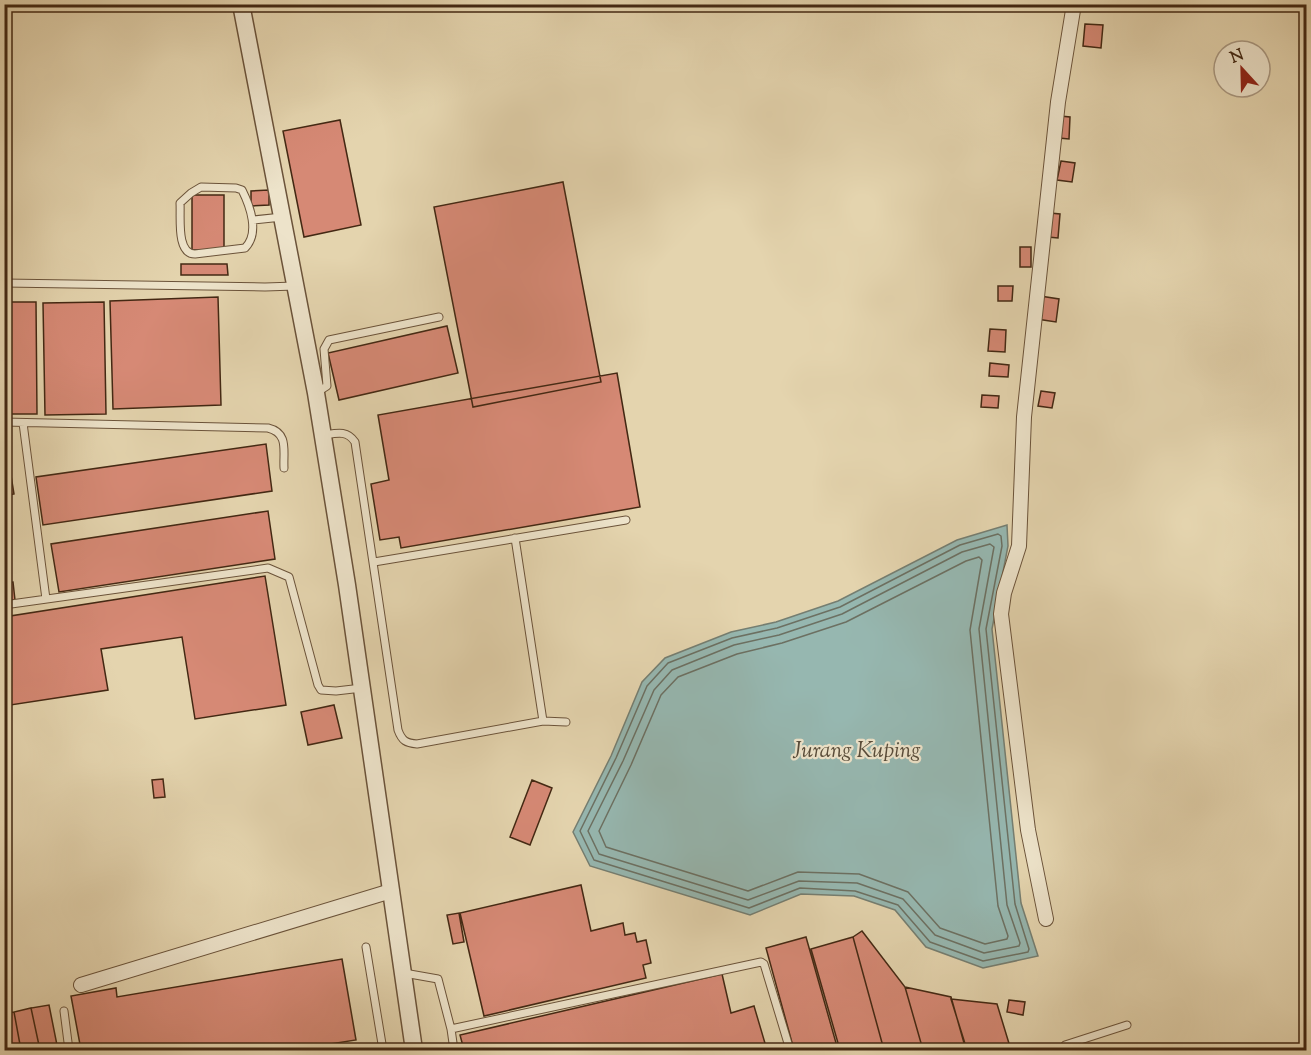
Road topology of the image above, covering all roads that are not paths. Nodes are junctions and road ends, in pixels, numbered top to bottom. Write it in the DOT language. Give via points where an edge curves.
graph roads {
  1 [pos="241,4"];
  2 [pos="1074,4"];
  3 [pos="282,217"];
  4 [pos="253,220"];
  5 [pos="4,283"];
  6 [pos="295,286"];
  7 [pos="439,317"];
  8 [pos="316,393"];
  9 [pos="4,422"];
  10 [pos="22,423"];
  11 [pos="323,436"];
  12 [pos="284,468"];
  13 [pos="626,520"];
  14 [pos="515,538"];
  15 [pos="374,562"];
  16 [pos="46,599"];
  17 [pos="4,605"];
  18 [pos="362,688"];
  19 [pos="543,721"];
  20 [pos="566,722"];
  21 [pos="391,891"];
  22 [pos="1046,919"];
  23 [pos="366,947"];
  24 [pos="403,973"];
  25 [pos="81,985"];
  26 [pos="64,1011"];
  27 [pos="1127,1025"];
  28 [pos="451,1029"];
  29 [pos="69,1050"];
  30 [pos="383,1050"];
  31 [pos="414,1050"];
  32 [pos="454,1050"];
  33 [pos="790,1050"];
  34 [pos="1062,1050"];
  1 -- 3 [label="street"];
  2 -- 22 [label="street" via="1058,102 1025,405 1019,546 1001,614 1028,830"];
  3 -- 4 [label="lane"];
  3 -- 6 [label="street"];
  4 -- 4 [label="lane" via="251,241 246,248 190,254 182,244 180,203 201,187 239,188"];
  5 -- 6 [label="lane"];
  6 -- 8 [label="street"];
  7 -- 8 [label="lane" via="329,340 324,349 327,386"];
  8 -- 11 [label="street"];
  9 -- 10 [label="lane"];
  10 -- 12 [label="lane" via="268,428 283,438"];
  10 -- 16 [label="lane"];
  11 -- 15 [label="lane" via="340,432 355,442"];
  11 -- 18 [label="street"];
  13 -- 14 [label="lane"];
  14 -- 15 [label="lane"];
  14 -- 19 [label="lane"];
  15 -- 19 [label="lane" via="400,738 417,744"];
  16 -- 17 [label="lane"];
  16 -- 18 [label="lane" via="268,567 289,577 321,690"];
  18 -- 21 [label="street"];
  19 -- 20 [label="lane"];
  21 -- 24 [label="street"];
  21 -- 25 [label="street"];
  23 -- 30 [label="lane"];
  24 -- 28 [label="lane" via="438,979"];
  24 -- 31 [label="street"];
  26 -- 29 [label="lane"];
  27 -- 34 [label="lane" via="1065,1045"];
  28 -- 32 [label="lane"];
  28 -- 33 [label="lane" via="761,962"];
}
